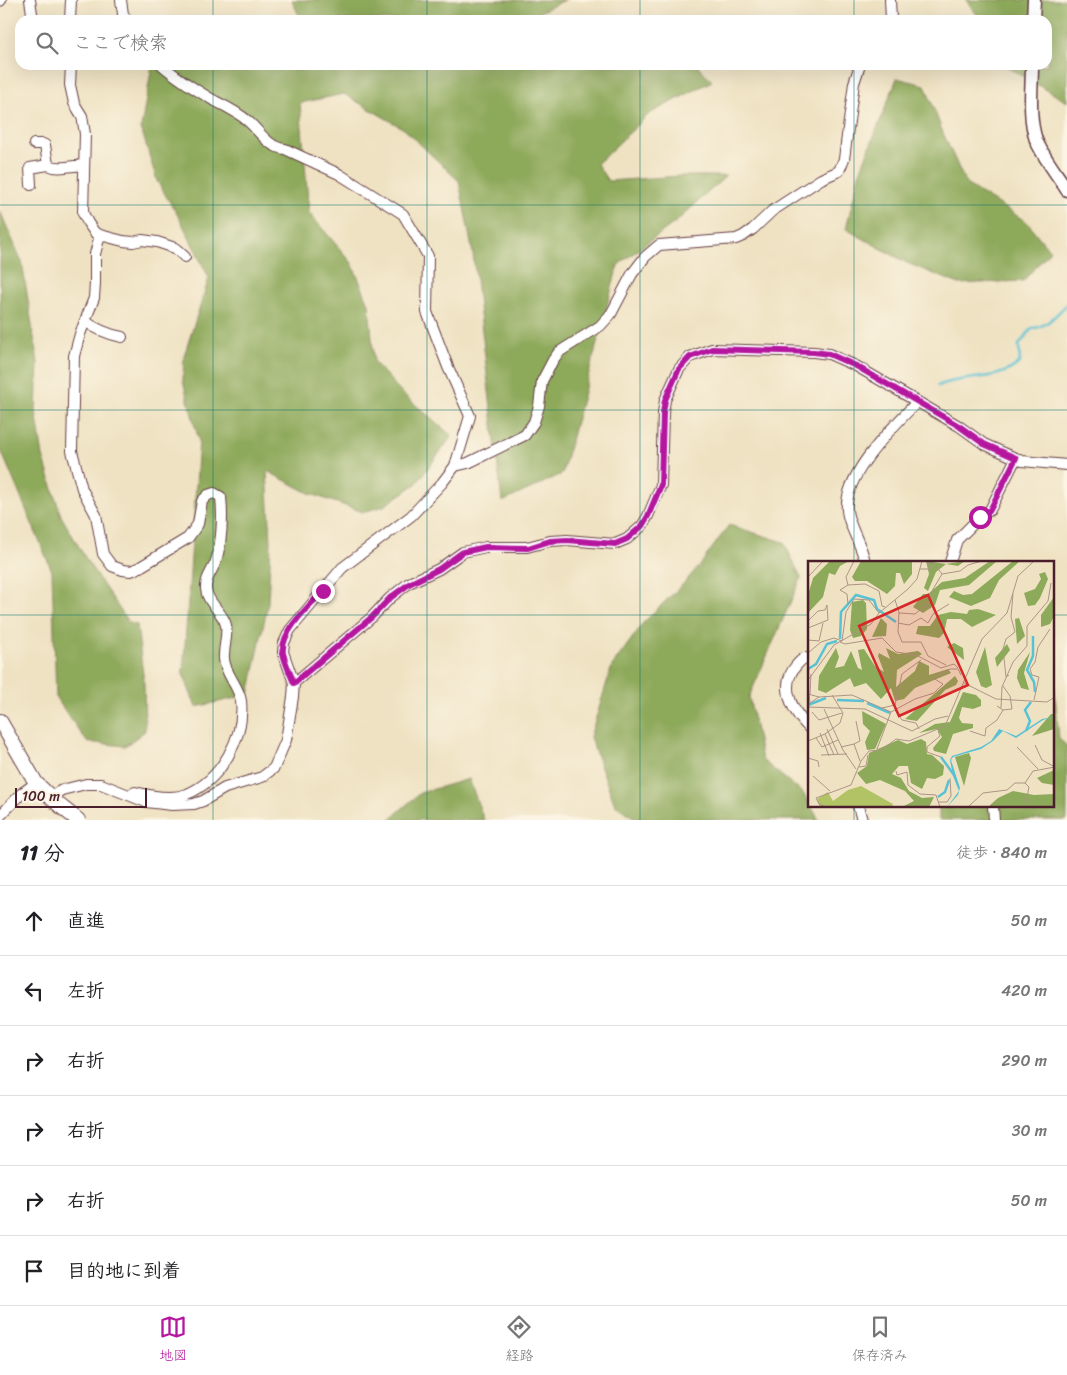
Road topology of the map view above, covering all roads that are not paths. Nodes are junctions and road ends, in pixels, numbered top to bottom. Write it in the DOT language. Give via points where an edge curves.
graph roads {
  1 [pos="30,0"];
  2 [pos="71,0"];
  3 [pos="121,0"];
  4 [pos="890,0"];
  5 [pos="1034,0"];
  6 [pos="32,15"];
  7 [pos="70,15"];
  8 [pos="124,15"];
  9 [pos="891,15"];
  10 [pos="1033,15"];
  11 [pos="72,70"];
  12 [pos="169,70"];
  13 [pos="858,70"];
  14 [pos="1032,70"];
  15 [pos="34,144"];
  16 [pos="48,165"];
  17 [pos="84,166"];
  18 [pos="31,185"];
  19 [pos="1067,190"];
  20 [pos="100,236"];
  21 [pos="185,257"];
  22 [pos="85,321"];
  23 [pos="122,337"];
  24 [pos="917,402"];
  25 [pos="1016,458"];
  26 [pos="1067,465"];
  27 [pos="455,466"];
  28 [pos="865,561"];
  29 [pos="950,561"];
  30 [pos="808,659"];
  31 [pos="294,683"];
  32 [pos="0,721"];
  33 [pos="808,726"];
  34 [pos="36,783"];
  35 [pos="130,795"];
  36 [pos="50,797"];
  37 [pos="2,809"];
  38 [pos="78,820"];
  1 -- 6 [label="street"];
  2 -- 7 [label="street"];
  3 -- 8 [label="street"];
  4 -- 9 [label="street"];
  5 -- 10 [label="main road"];
  11 -- 17 [label="street" via="70,85 85,134"];
  12 -- 27 [label="street" via="236,112 266,140 339,174 403,214 428,256 427,312 470,416"];
  13 -- 27 [label="street" via="844,159 839,171 772,211 736,239 659,245 632,274 611,314 600,326 559,352 553,360 542,381 534,422 525,434 468,463"];
  14 -- 19 [label="main road" via="1033,129"];
  15 -- 16 [label="street" via="45,145"];
  16 -- 17 [label="street" via="58,169"];
  16 -- 18 [label="street" via="30,168"];
  17 -- 20 [label="street" via="83,213"];
  20 -- 21 [label="street" via="123,241 157,242 175,248"];
  20 -- 22 [label="street" via="95,254 94,298"];
  22 -- 23 [label="street" via="107,334"];
  22 -- 35 [label="street" via="74,356 72,451 82,489 96,515 103,554 112,566 131,570 188,538 198,524 202,501 208,495 214,493 221,497 222,507 216,561 206,582 206,590 226,624 225,667 240,699 238,735 226,759 204,784 186,794 171,797 134,792"];
  24 -- 25 [label="street" via="984,444"];
  24 -- 28 [label="street" via="866,458 848,494 847,514"];
  24 -- 31 [label="street" via="829,354 712,349 690,357 679,369 665,400 661,485 642,526 627,539 615,544 550,541 528,548 486,547 463,552 390,598"];
  25 -- 26 [label="street"];
  25 -- 29 [label="street" via="990,510 957,540"];
  27 -- 31 [label="street" via="411,516 342,568 290,630 283,652"];
  30 -- 33 [label="street" via="796,664 787,693 789,702"];
  31 -- 35 [label="street" via="286,740 274,768 262,777 225,788 194,804 146,802"];
  32 -- 34 [label="highway"];
  34 -- 36 [label="highway"];
  34 -- 37 [label="street"];
  35 -- 36 [label="street" via="101,784 86,784 62,790"];
  36 -- 38 [label="highway"];
}
